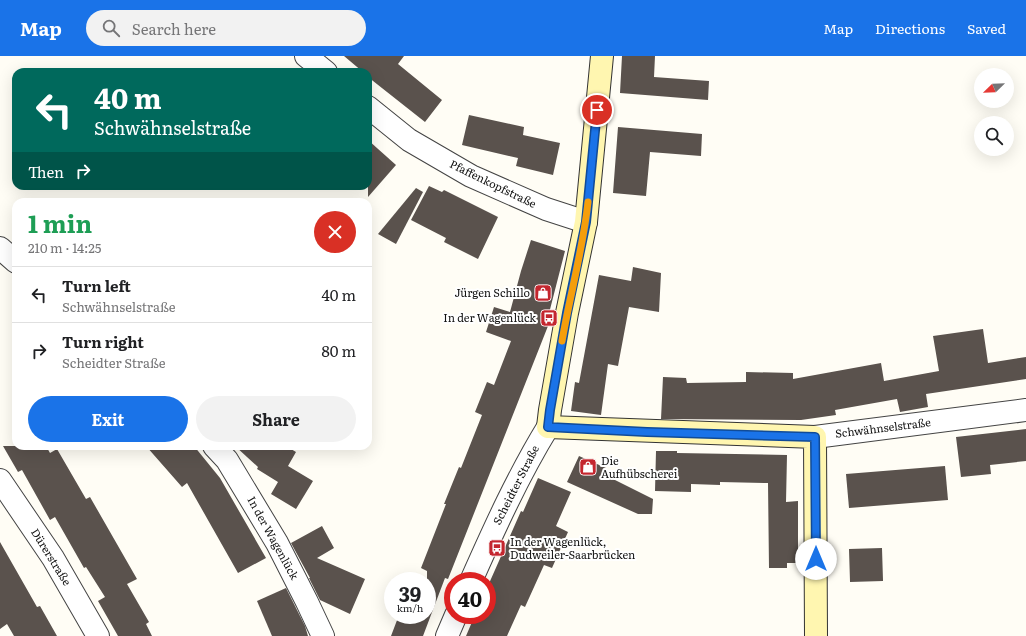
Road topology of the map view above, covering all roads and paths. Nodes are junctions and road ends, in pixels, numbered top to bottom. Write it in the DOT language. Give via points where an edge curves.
graph roads {
  1 [pos="306,56"];
  2 [pos="602,56"];
  3 [pos="321,68"];
  4 [pos="372,110"];
  5 [pos="586,222"];
  6 [pos="0,248"];
  7 [pos="12,258"];
  8 [pos="1026,410"];
  9 [pos="548,427"];
  10 [pos="815,437"];
  11 [pos="218,450"];
  12 [pos="0,480"];
  13 [pos="475,572"];
  14 [pos="452,624"];
  15 [pos="98,636"];
  16 [pos="323,636"];
  17 [pos="447,636"];
  18 [pos="816,636"];
  1 -- 3 [label="street"];
  2 -- 5 [label="street, Scheidter Straße"];
  4 -- 5 [label="street, Pfaffenkopfstraße" via="409,140 471,176 546,209"];
  5 -- 9 [label="street, Scheidter Straße" via="567,313"];
  6 -- 7 [label="street"];
  8 -- 10 [label="street, Schwähnselstraße"];
  9 -- 10 [label="street, Schwähnselstraße"];
  9 -- 13 [label="street, Scheidter Straße" via="497,522"];
  10 -- 18 [label="street"];
  11 -- 16 [label="street, In der Wagenlück" via="227,460 277,543"];
  12 -- 15 [label="street, Dürerstraße" via="53,558"];
  14 -- 17 [label="street"];
}
